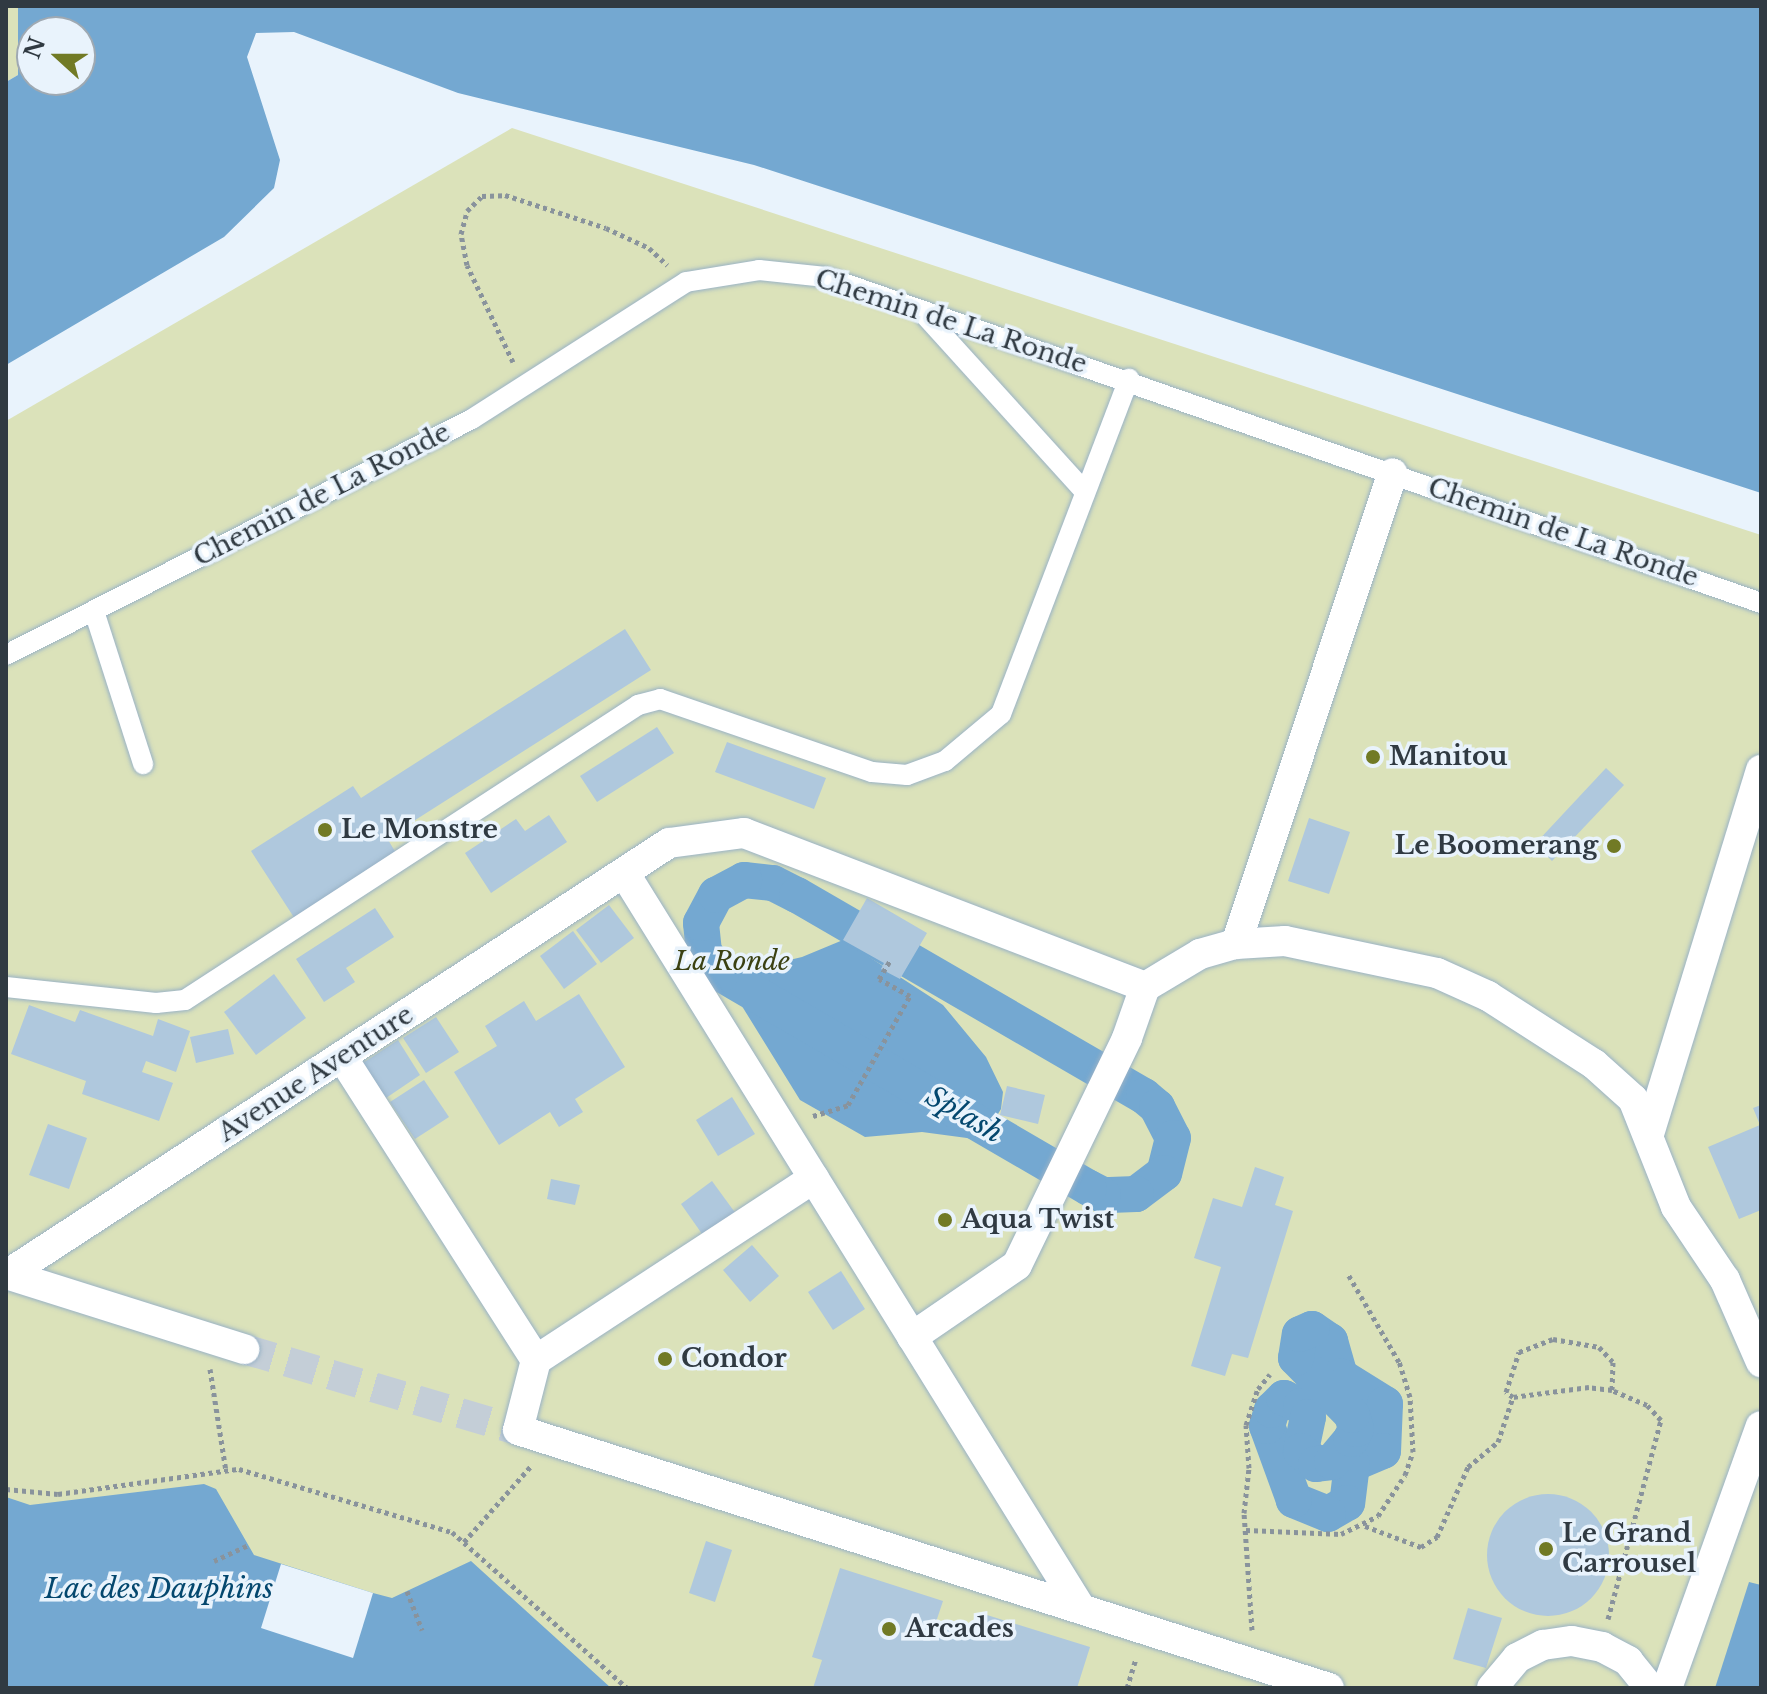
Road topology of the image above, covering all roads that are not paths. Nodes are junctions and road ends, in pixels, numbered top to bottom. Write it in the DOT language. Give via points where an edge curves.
graph roads {
  1 [pos="919,308"];
  2 [pos="1129,379"];
  3 [pos="1393,473"];
  4 [pos="1085,492"];
  5 [pos="1761,603"];
  6 [pos="94,611"];
  7 [pos="6,655"];
  8 [pos="143,764"];
  9 [pos="1761,770"];
  10 [pos="625,874"];
  11 [pos="1236,944"];
  12 [pos="6,987"];
  13 [pos="1145,987"];
  14 [pos="342,1057"];
  15 [pos="1649,1134"];
  16 [pos="814,1178"];
  17 [pos="7,1274"];
  18 [pos="912,1337"];
  19 [pos="244,1349"];
  20 [pos="1761,1359"];
  21 [pos="536,1360"];
  22 [pos="1761,1426"];
  23 [pos="1081,1609"];
  24 [pos="1329,1688"];
  25 [pos="1492,1688"];
  26 [pos="1650,1688"];
  27 [pos="1667,1688"];
  1 -- 2 [label="lane, Chemin de La Ronde"];
  1 -- 4 [label="lane"];
  1 -- 6 [label="lane, Chemin de La Ronde" via="826,277 759,270 686,282 472,419"];
  2 -- 3 [label="lane, Chemin de La Ronde"];
  2 -- 4 [label="lane"];
  3 -- 5 [label="lane, Chemin de La Ronde"];
  3 -- 11 [label="street"];
  4 -- 12 [label="lane" via="1001,714 945,761 907,775 872,772 660,699 638,705 185,1000 156,1003"];
  6 -- 7 [label="lane, Chemin de La Ronde"];
  6 -- 8 [label="lane"];
  9 -- 15 [label="street"];
  10 -- 13 [label="street, Avenue Aventure" via="669,843 744,833"];
  10 -- 14 [label="street, Avenue Aventure"];
  10 -- 16 [label="street"];
  11 -- 13 [label="street" via="1200,954"];
  11 -- 15 [label="street" via="1285,941 1366,956 1437,973 1488,996 1594,1064 1633,1099"];
  13 -- 18 [label="street" via="1127,1038 1017,1265"];
  14 -- 17 [label="street, Avenue Aventure"];
  14 -- 21 [label="street"];
  15 -- 20 [label="street" via="1676,1207 1725,1280"];
  16 -- 18 [label="street"];
  16 -- 21 [label="street"];
  17 -- 19 [label="street"];
  18 -- 23 [label="street"];
  21 -- 23 [label="street" via="518,1430"];
  22 -- 27 [label="street"];
  23 -- 24 [label="street"];
  25 -- 26 [label="street" via="1517,1658 1543,1645 1572,1641 1602,1647 1628,1661"];
}
